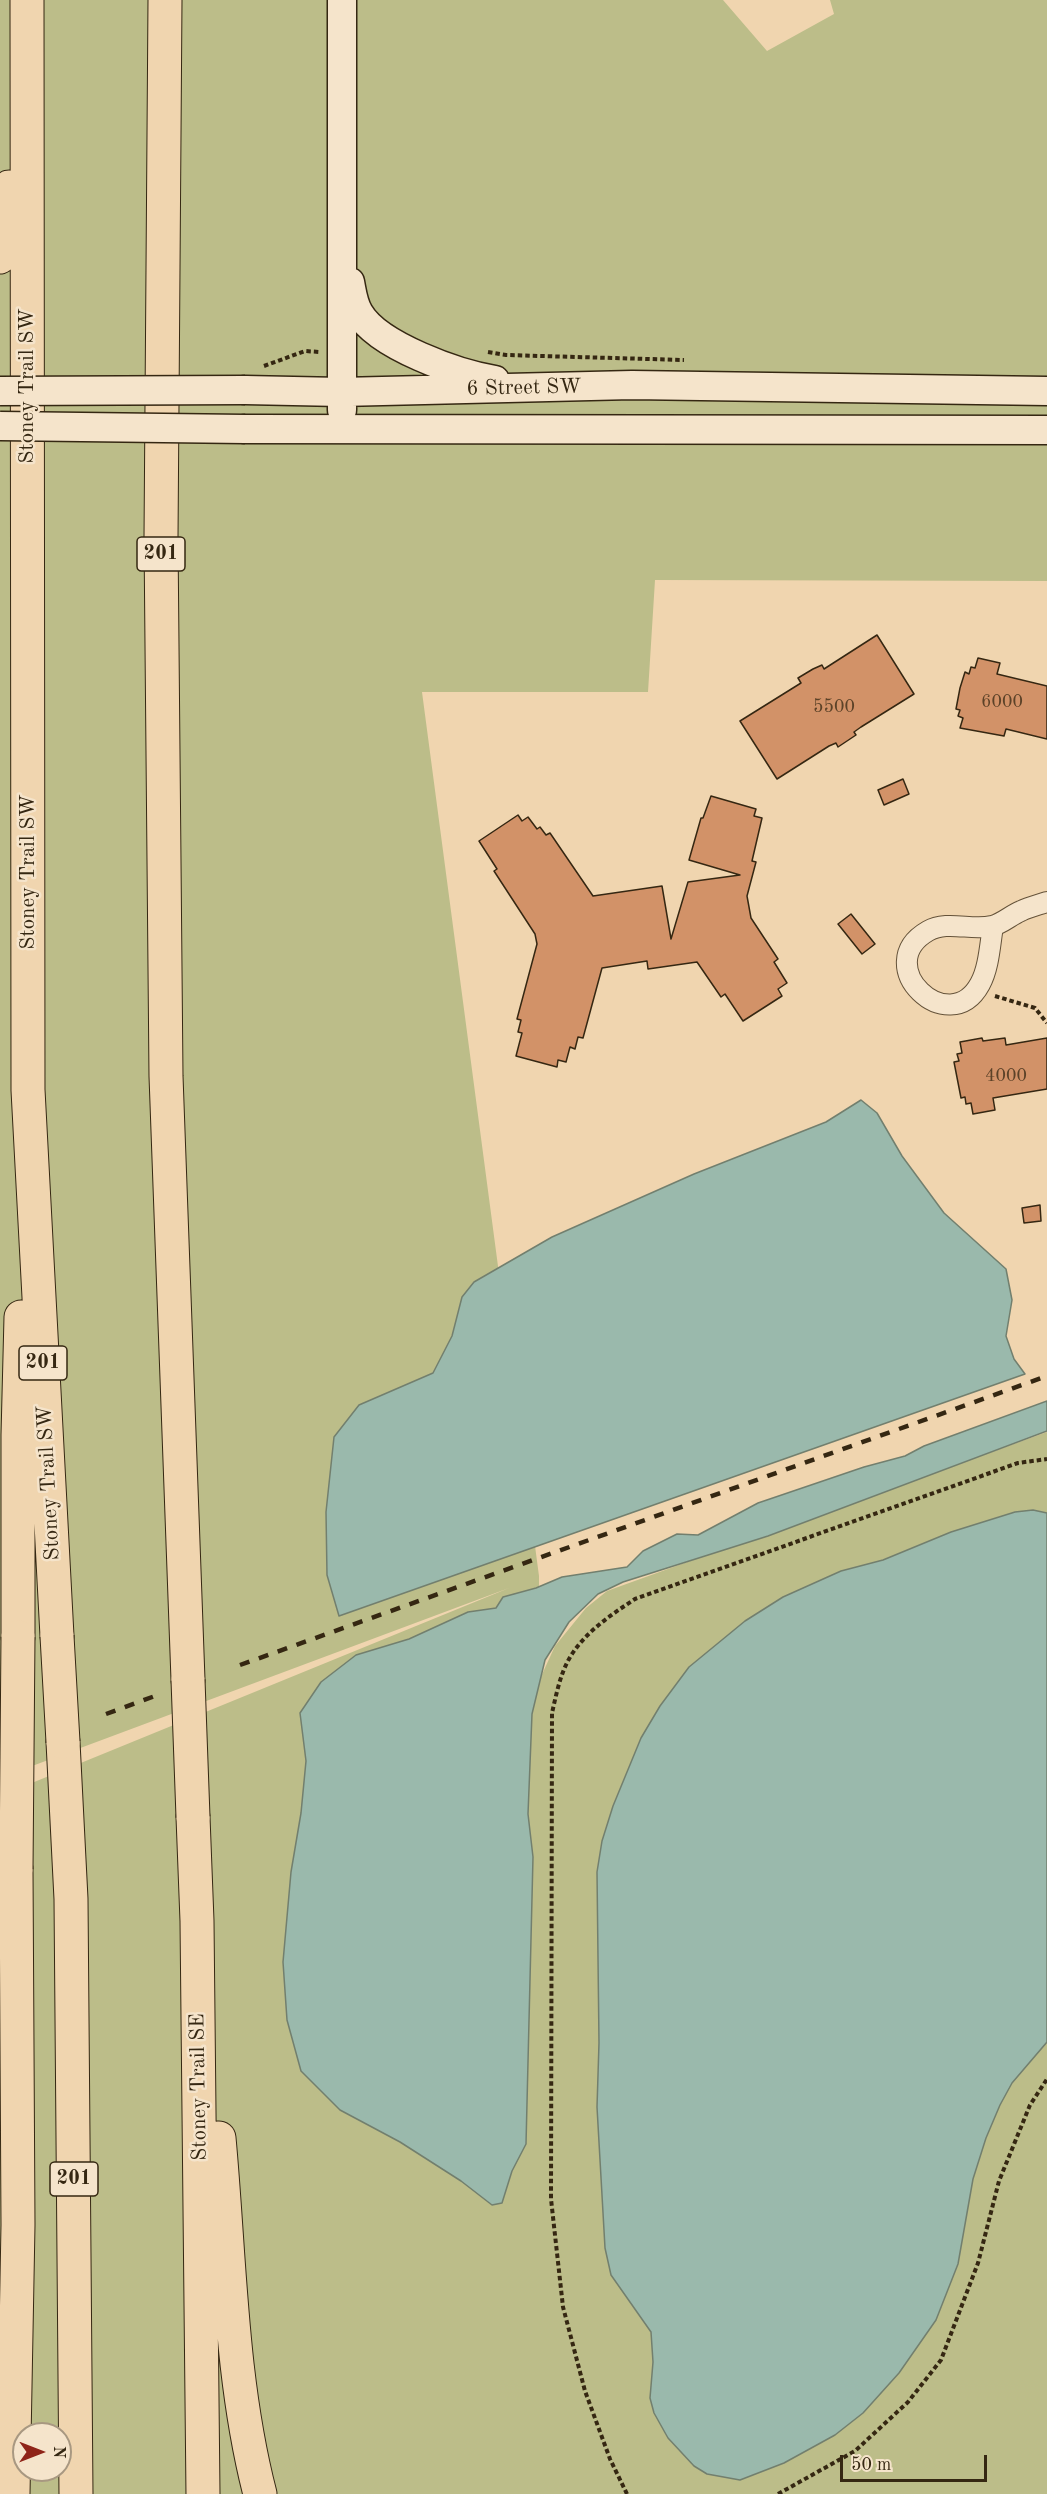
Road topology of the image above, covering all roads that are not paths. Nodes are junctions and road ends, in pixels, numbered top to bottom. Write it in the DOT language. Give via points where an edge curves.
graph roads {
  1 [pos="27,0"];
  2 [pos="165,0"];
  3 [pos="342,0"];
  4 [pos="26,48"];
  5 [pos="342,215"];
  6 [pos="0,256"];
  7 [pos="541,389"];
  8 [pos="0,391"];
  9 [pos="1047,391"];
  10 [pos="341,392"];
  11 [pos="0,426"];
  12 [pos="342,430"];
  13 [pos="1047,430"];
  14 [pos="1047,902"];
  15 [pos="993,926"];
  16 [pos="28,1090"];
  17 [pos="197,1921"];
  18 [pos="13,2494"];
  19 [pos="76,2494"];
  20 [pos="203,2494"];
  21 [pos="260,2494"];
  1 -- 4 [label="highway, Stoney Trail SW / 201"];
  2 -- 17 [label="highway, Stoney Trail SE / 201, bridge" via="161,538 166,1040"];
  3 -- 5 [label="main road"];
  4 -- 6 [label="highway"];
  4 -- 16 [label="highway, Stoney Trail SW / 201"];
  5 -- 7 [label="main road" via="353,298 359,314 374,330 406,351 436,362 486,378"];
  5 -- 10 [label="main road"];
  7 -- 9 [label="main road, 6 Street SW" via="632,385"];
  7 -- 10 [label="main road, 6 Street SW"];
  8 -- 10 [label="main road, 6 Street SW, bridge" via="250,378"];
  10 -- 12 [label="main road"];
  11 -- 12 [label="main road, 6 Street SW, bridge"];
  12 -- 13 [label="main road, 6 Street SW"];
  14 -- 15 [label="street" via="1021,910"];
  15 -- 15 [label="street" via="939,927 929,931 913,946 908,959 915,988 932,1001 945,1004 972,994 982,981"];
  16 -- 18 [label="highway, bridge" via="18,1435 18,2225"];
  16 -- 19 [label="highway, Stoney Trail SW / 201, bridge" via="70,1865"];
  17 -- 20 [label="highway, Stoney Trail SE / 201"];
  17 -- 21 [label="highway" via="225,2196 231,2302 247,2431"];
}
